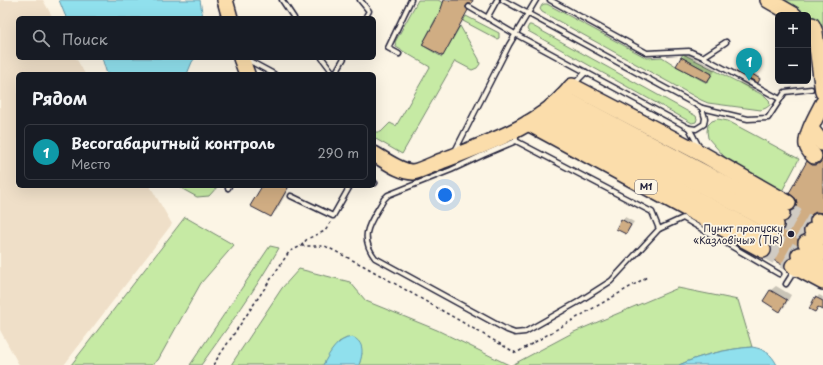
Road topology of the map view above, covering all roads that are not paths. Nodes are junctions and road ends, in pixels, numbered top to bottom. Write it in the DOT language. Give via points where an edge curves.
graph roads {
  1 [pos="225,0"];
  2 [pos="282,0"];
  3 [pos="360,0"];
  4 [pos="411,0"];
  5 [pos="497,0"];
  6 [pos="503,0"];
  7 [pos="536,0"];
  8 [pos="550,0"];
  9 [pos="768,0"];
  10 [pos="470,7"];
  11 [pos="789,12"];
  12 [pos="529,13"];
  13 [pos="229,16"];
  14 [pos="293,16"];
  15 [pos="366,16"];
  16 [pos="487,18"];
  17 [pos="814,27"];
  18 [pos="515,34"];
  19 [pos="726,42"];
  20 [pos="399,54"];
  21 [pos="703,57"];
  22 [pos="242,60"];
  23 [pos="248,60"];
  24 [pos="324,60"];
  25 [pos="343,60"];
  26 [pos="246,72"];
  27 [pos="270,72"];
  28 [pos="332,72"];
  29 [pos="335,72"];
  30 [pos="586,72"];
  31 [pos="817,91"];
  32 [pos="780,99"];
  33 [pos="549,108"];
  34 [pos="702,108"];
  35 [pos="689,128"];
  36 [pos="516,141"];
  37 [pos="376,155"];
  38 [pos="704,155"];
  39 [pos="452,164"];
  40 [pos="349,188"];
  41 [pos="292,196"];
  42 [pos="776,226"];
  43 [pos="659,229"];
  44 [pos="809,243"];
  45 [pos="823,244"];
  46 [pos="823,253"];
  47 [pos="823,261"];
  48 [pos="823,268"];
  49 [pos="779,274"];
  50 [pos="821,280"];
  51 [pos="786,284"];
  1 -- 13 [label="highway"];
  2 -- 14 [label="lane"];
  3 -- 15 [label="lane" via="369,11"];
  4 -- 20 [label="lane" via="388,48"];
  5 -- 16 [label="lane"];
  6 -- 12 [label="lane"];
  7 -- 12 [label="lane"];
  8 -- 21 [label="lane" via="647,54 689,51"];
  9 -- 11 [label="highway"];
  10 -- 16 [label="lane"];
  12 -- 18 [label="lane"];
  12 -- 34 [label="lane"];
  16 -- 18 [label="lane"];
  17 -- 31 [label="highway"];
  18 -- 30 [label="lane"];
  18 -- 39 [label="lane"];
  19 -- 21 [label="lane"];
  21 -- 32 [label="lane"];
  22 -- 26 [label="highway"];
  23 -- 27 [label="lane"];
  24 -- 28 [label="lane"];
  25 -- 29 [label="lane"];
  30 -- 33 [label="lane"];
  30 -- 35 [label="lane"];
  31 -- 32 [label="lane" via="785,92"];
  32 -- 34 [label="lane" via="768,118 748,119"];
  33 -- 36 [label="lane" via="519,131"];
  33 -- 38 [label="highway"];
  33 -- 39 [label="highway"];
  33 -- 42 [label="highway, М1"];
  33 -- 42 [label="highway, М1"];
  33 -- 42 [label="highway"];
  34 -- 35 [label="lane" via="704,124 696,129"];
  35 -- 38 [label="lane"];
  36 -- 39 [label="lane" via="483,155"];
  36 -- 43 [label="lane" via="652,212"];
  37 -- 39 [label="highway" via="413,172"];
  38 -- 42 [label="highway"];
  39 -- 43 [label="lane" via="384,198 367,231 368,249 375,258 506,330 525,332 611,281"];
  40 -- 41 [label="lane" via="334,216"];
  43 -- 49 [label="lane" via="683,218"];
  44 -- 45 [label="highway"];
  44 -- 46 [label="highway"];
  44 -- 47 [label="highway"];
  44 -- 48 [label="highway"];
  44 -- 50 [label="highway"];
  44 -- 51 [label="lane"];
}
